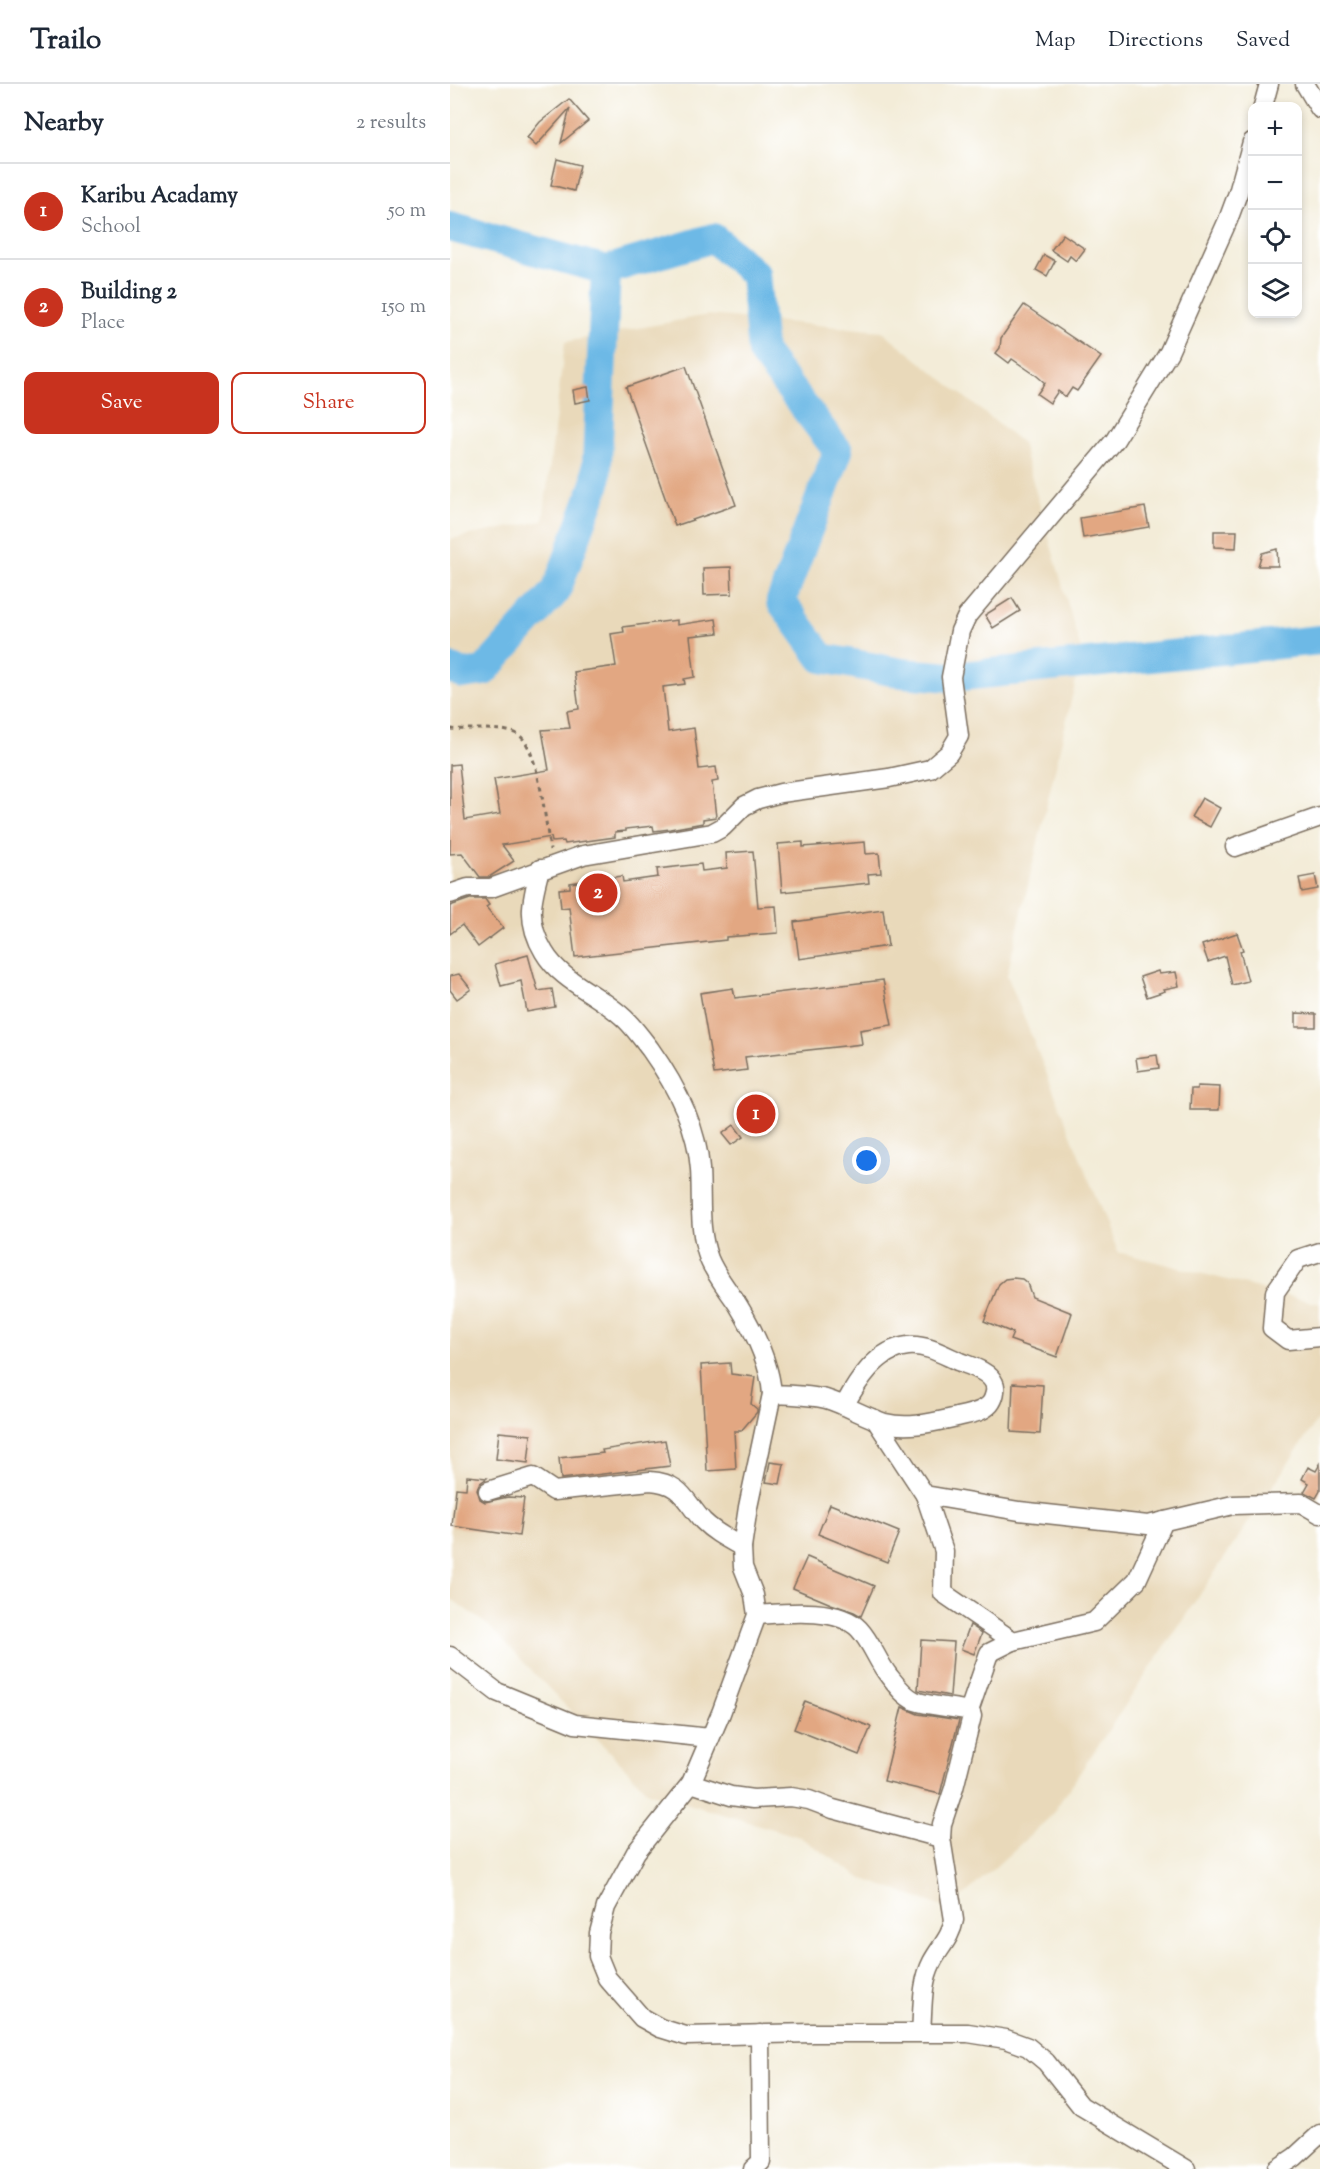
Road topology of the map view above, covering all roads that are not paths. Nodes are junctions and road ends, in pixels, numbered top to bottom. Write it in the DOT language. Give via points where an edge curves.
graph roads {
  1 [pos="1269,84"];
  2 [pos="1305,84"];
  3 [pos="1264,102"];
  4 [pos="1320,109"];
  5 [pos="1248,155"];
  6 [pos="1320,817"];
  7 [pos="1235,847"];
  8 [pos="546,867"];
  9 [pos="450,894"];
  10 [pos="1320,1252"];
  11 [pos="1320,1336"];
  12 [pos="772,1394"];
  13 [pos="844,1406"];
  14 [pos="875,1419"];
  15 [pos="488,1491"];
  16 [pos="925,1495"];
  17 [pos="1320,1514"];
  18 [pos="1164,1521"];
  19 [pos="742,1547"];
  20 [pos="757,1615"];
  21 [pos="1013,1641"];
  22 [pos="450,1656"];
  23 [pos="969,1711"];
  24 [pos="710,1738"];
  25 [pos="691,1783"];
  26 [pos="941,1838"];
  27 [pos="921,2032"];
  28 [pos="760,2034"];
  29 [pos="1320,2134"];
  30 [pos="753,2169"];
  31 [pos="1186,2169"];
  32 [pos="1277,2169"];
  1 -- 3 [label="street"];
  2 -- 4 [label="street"];
  5 -- 8 [label="street" via="1231,211 1169,352 1115,440 967,616 951,677 959,736 949,753 930,768 889,778 758,799 712,833 582,855"];
  6 -- 7 [label="street"];
  8 -- 9 [label="street" via="491,888 468,888"];
  8 -- 12 [label="street" via="532,896 530,916 534,931 556,967 627,1020 671,1080 694,1134 709,1259 757,1342"];
  10 -- 11 [label="street" via="1298,1259 1275,1292 1272,1328 1288,1341"];
  12 -- 13 [label="street" via="824,1399"];
  12 -- 19 [label="street"];
  13 -- 14 [label="street"];
  13 -- 14 [label="street" via="858,1381 876,1362 909,1346 939,1353 987,1374 994,1383 992,1402 983,1410 926,1424 902,1425"];
  14 -- 16 [label="street"];
  15 -- 19 [label="street" via="532,1477 554,1491 664,1482 679,1491 717,1534"];
  16 -- 18 [label="street" via="1148,1525"];
  16 -- 21 [label="street" via="944,1551 943,1593"];
  17 -- 18 [label="street" via="1301,1503 1233,1505"];
  18 -- 21 [label="street" via="1137,1580 1094,1622"];
  19 -- 20 [label="street" via="743,1567"];
  20 -- 23 [label="street" via="796,1612 845,1620 858,1628 903,1693 915,1701"];
  20 -- 24 [label="street"];
  21 -- 23 [label="street" via="989,1653"];
  22 -- 24 [label="street" via="497,1692 575,1724"];
  23 -- 26 [label="street" via="972,1716"];
  24 -- 25 [label="street"];
  25 -- 26 [label="street" via="731,1796 800,1798"];
  25 -- 28 [label="street" via="636,1852 619,1880 606,1907 598,1956 607,1978 625,1999 642,2018 660,2028 686,2036"];
  26 -- 27 [label="street" via="954,1920 952,1932 928,1975"];
  27 -- 28 [label="street"];
  27 -- 31 [label="street" via="968,2033 1028,2047 1046,2062 1081,2106"];
  28 -- 30 [label="street" via="761,2162"];
  29 -- 32 [label="street"];
}
